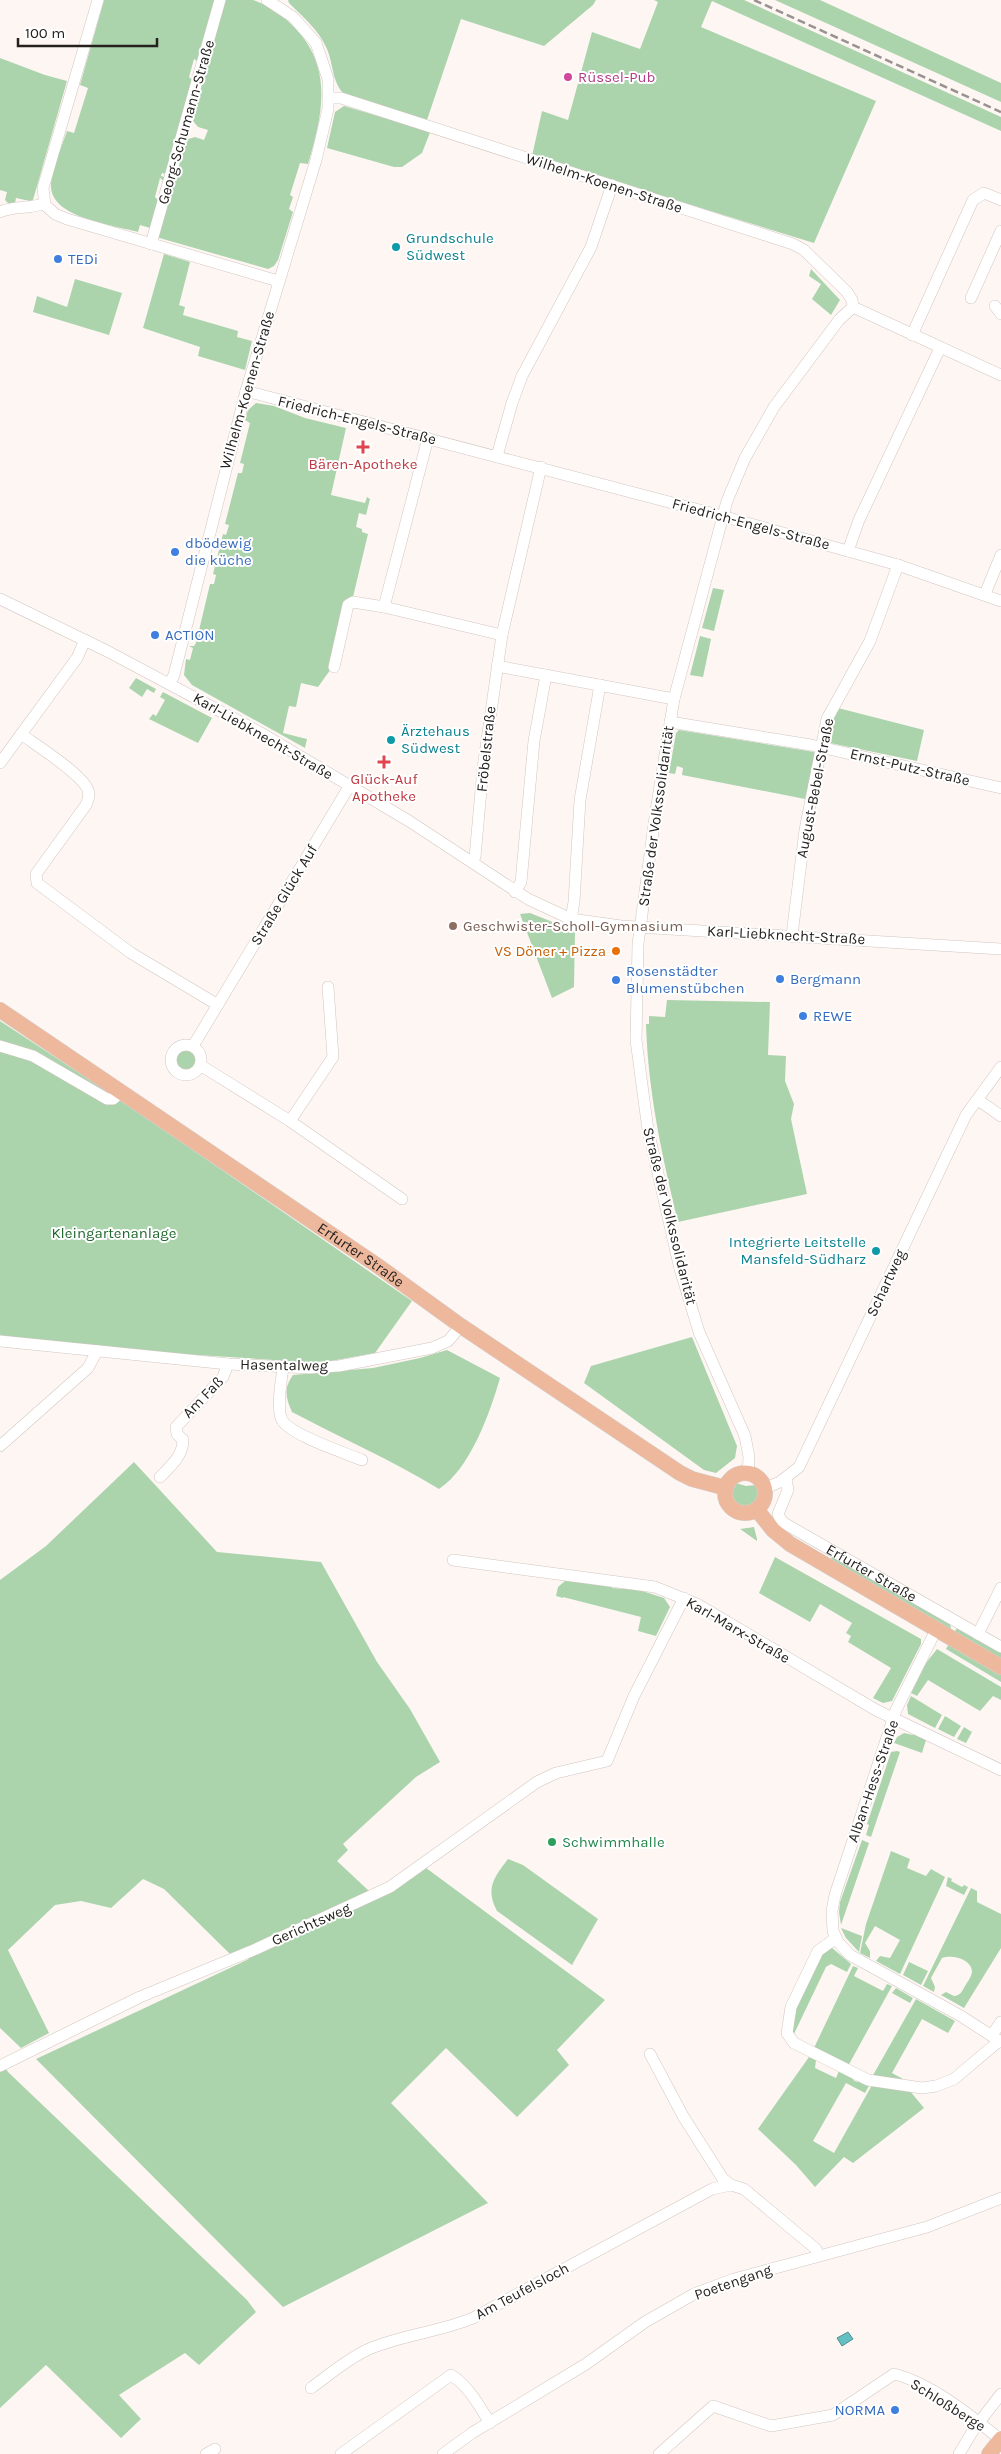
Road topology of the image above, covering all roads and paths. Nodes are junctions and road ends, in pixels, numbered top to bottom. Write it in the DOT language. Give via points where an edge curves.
graph roads {
  1 [pos="98,0"];
  2 [pos="220,0"];
  3 [pos="268,0"];
  4 [pos="329,98"];
  5 [pos="612,185"];
  6 [pos="1001,200"];
  7 [pos="44,203"];
  8 [pos="0,212"];
  9 [pos="1001,231"];
  10 [pos="151,244"];
  11 [pos="278,281"];
  12 [pos="971,298"];
  13 [pos="853,307"];
  14 [pos="912,335"];
  15 [pos="940,348"];
  16 [pos="1001,375"];
  17 [pos="246,391"];
  18 [pos="428,438"];
  19 [pos="497,456"];
  20 [pos="541,467"];
  21 [pos="722,516"];
  22 [pos="848,551"];
  23 [pos="1001,555"];
  24 [pos="898,566"];
  25 [pos="985,594"];
  26 [pos="0,600"];
  27 [pos="1001,601"];
  28 [pos="384,607"];
  29 [pos="502,635"];
  30 [pos="85,640"];
  31 [pos="497,666"];
  32 [pos="334,667"];
  33 [pos="546,675"];
  34 [pos="170,683"];
  35 [pos="600,685"];
  36 [pos="674,699"];
  37 [pos="670,722"];
  38 [pos="20,734"];
  39 [pos="822,747"];
  40 [pos="0,763"];
  41 [pos="350,786"];
  42 [pos="1001,788"];
  43 [pos="472,862"];
  44 [pos="515,892"];
  45 [pos="570,919"];
  46 [pos="640,927"];
  47 [pos="792,935"];
  48 [pos="1001,949"];
  49 [pos="328,987"];
  50 [pos="218,1004"];
  51 [pos="0,1010"];
  52 [pos="0,1046"];
  53 [pos="193,1046"];
  54 [pos="200,1065"];
  55 [pos="1001,1067"];
  56 [pos="121,1092"];
  57 [pos="978,1100"];
  58 [pos="1001,1116"];
  59 [pos="290,1121"];
  60 [pos="402,1199"];
  61 [pos="461,1326"];
  62 [pos="0,1341"];
  63 [pos="97,1351"];
  64 [pos="228,1364"];
  65 [pos="282,1368"];
  66 [pos="0,1446"];
  67 [pos="362,1460"];
  68 [pos="748,1474"];
  69 [pos="160,1477"];
  70 [pos="786,1478"];
  71 [pos="726,1488"];
  72 [pos="765,1488"];
  73 [pos="757,1510"];
  74 [pos="453,1560"];
  75 [pos="1001,1588"];
  76 [pos="684,1598"];
  77 [pos="936,1630"];
  78 [pos="978,1634"];
  79 [pos="1001,1647"];
  80 [pos="1001,1667"];
  81 [pos="893,1719"];
  82 [pos="1001,1770"];
  83 [pos="836,1938"];
  84 [pos="1001,2022"];
  85 [pos="998,2039"];
  86 [pos="650,2054"];
  87 [pos="0,2066"];
  88 [pos="731,2186"];
  89 [pos="1001,2198"];
  90 [pos="818,2256"];
  91 [pos="311,2388"];
  92 [pos="1001,2394"];
  93 [pos="979,2422"];
  94 [pos="490,2423"];
  95 [pos="1001,2440"];
  96 [pos="341,2454"];
  97 [pos="443,2454"];
  98 [pos="659,2454"];
  99 [pos="959,2454"];
  100 [pos="990,2454"];
  1 -- 7 [label="street" via="43,188"];
  2 -- 10 [label="street, Georg-Schumann-Straße"];
  3 -- 4 [label="street, Wilhelm-Koenen-Straße" via="293,17 313,39 324,63"];
  4 -- 5 [label="street, Wilhelm-Koenen-Straße" via="341,98"];
  4 -- 11 [label="street, Wilhelm-Koenen-Straße" via="316,160"];
  5 -- 13 [label="street, Wilhelm-Koenen-Straße" via="796,245 847,292"];
  5 -- 19 [label="street" via="591,246 522,376"];
  6 -- 14 [label="street" via="984,193 973,200"];
  7 -- 8 [label="street" via="34,208 12,208"];
  7 -- 10 [label="street" via="66,219"];
  9 -- 12 [label="street"];
  10 -- 11 [label="street"];
  11 -- 17 [label="street, Wilhelm-Koenen-Straße"];
  13 -- 14 [label="street"];
  13 -- 21 [label="street, Straße der Volkssolidarität" via="839,320 774,407 745,458"];
  14 -- 15 [label="street"];
  15 -- 16 [label="street"];
  15 -- 22 [label="street" via="859,520"];
  17 -- 18 [label="street, Friedrich-Engels-Straße"];
  17 -- 34 [label="street, Wilhelm-Koenen-Straße"];
  18 -- 19 [label="street, Friedrich-Engels-Straße"];
  18 -- 28 [label="street"];
  19 -- 20 [label="street, Friedrich-Engels-Straße"];
  20 -- 21 [label="street, Friedrich-Engels-Straße"];
  20 -- 29 [label="street, Fröbelstraße"];
  21 -- 22 [label="street, Friedrich-Engels-Straße"];
  21 -- 36 [label="street, Straße der Volkssolidarität"];
  22 -- 24 [label="street, Friedrich-Engels-Straße"];
  23 -- 25 [label="street"];
  24 -- 25 [label="street, Friedrich-Engels-Straße"];
  24 -- 39 [label="street, August-Bebel-Straße" via="870,641 828,715"];
  25 -- 27 [label="street, Friedrich-Engels-Straße"];
  26 -- 30 [label="street, Karl-Liebknecht-Straße"];
  28 -- 29 [label="street"];
  28 -- 32 [label="street" via="352,602 348,605"];
  29 -- 31 [label="street, Fröbelstraße"];
  30 -- 34 [label="street, Karl-Liebknecht-Straße"];
  30 -- 38 [label="street" via="76,658"];
  31 -- 33 [label="street"];
  31 -- 43 [label="street, Fröbelstraße"];
  33 -- 35 [label="street"];
  33 -- 44 [label="street" via="533,749 521,882"];
  34 -- 41 [label="street, Karl-Liebknecht-Straße"];
  35 -- 36 [label="street"];
  35 -- 45 [label="street" via="580,800 574,902"];
  36 -- 37 [label="street, Straße der Volkssolidarität"];
  37 -- 39 [label="street, Ernst-Putz-Straße"];
  37 -- 46 [label="street, Straße der Volkssolidarität"];
  38 -- 40 [label="street"];
  38 -- 50 [label="street" via="78,777 89,794 86,805 35,878 44,889 131,952"];
  39 -- 42 [label="street, Ernst-Putz-Straße"];
  39 -- 47 [label="street, August-Bebel-Straße" via="805,830"];
  41 -- 43 [label="street, Karl-Liebknecht-Straße"];
  41 -- 50 [label="street, Straße Glück Auf"];
  43 -- 44 [label="street, Karl-Liebknecht-Straße"];
  44 -- 45 [label="street, Karl-Liebknecht-Straße"];
  45 -- 46 [label="street, Karl-Liebknecht-Straße"];
  46 -- 47 [label="street, Karl-Liebknecht-Straße"];
  46 -- 68 [label="street, Straße der Volkssolidarität" via="636,1040 648,1130 680,1269 699,1332 745,1436"];
  47 -- 48 [label="street, Karl-Liebknecht-Straße"];
  49 -- 59 [label="street" via="333,1057"];
  50 -- 53 [label="street, Straße Glück Auf"];
  51 -- 56 [label="main road, Erfurter Straße"];
  52 -- 56 [label="street" via="20,1050 107,1099 113,1099"];
  53 -- 54 [label="street" via="200,1056"];
  53 -- 54 [label="street" via="178,1047 171,1056 171,1064 174,1070 185,1075 196,1072"];
  54 -- 59 [label="street"];
  55 -- 57 [label="street, Schartweg"];
  56 -- 61 [label="main road, Erfurter Straße"];
  57 -- 58 [label="street"];
  57 -- 70 [label="street, Schartweg" via="964,1119 802,1462"];
  59 -- 60 [label="street"];
  61 -- 65 [label="street, Hasentalweg" via="448,1341 424,1350 339,1366"];
  61 -- 71 [label="main road, Erfurter Straße" via="680,1473"];
  62 -- 63 [label="street, Hasentalweg"];
  63 -- 64 [label="street, Hasentalweg"];
  63 -- 66 [label="street" via="88,1368"];
  64 -- 65 [label="street, Hasentalweg"];
  64 -- 69 [label="street, Am Faß" via="223,1377 176,1427 183,1446"];
  65 -- 67 [label="street" via="280,1412 284,1423 298,1433"];
  68 -- 71 [label="main road" via="734,1477"];
  68 -- 72 [label="main road" via="758,1478"];
  70 -- 72 [label="street, Schartweg"];
  70 -- 78 [label="street, Erfurter Straße" via="788,1490 778,1514 782,1522"];
  71 -- 73 [label="main road" via="726,1500 734,1510 744,1514"];
  72 -- 73 [label="main road" via="764,1502"];
  73 -- 77 [label="main road, Erfurter Straße" via="790,1544"];
  74 -- 76 [label="street, Karl-Marx-Straße" via="655,1587"];
  75 -- 78 [label="street"];
  76 -- 81 [label="street, Karl-Marx-Straße"];
  76 -- 87 [label="street, Gerichtsweg" via="637,1690 607,1761 556,1773 537,1782 381,1891 256,1949 140,1997"];
  77 -- 80 [label="main road, Erfurter Straße"];
  77 -- 81 [label="street, Alban-Hess-Straße"];
  78 -- 79 [label="street, Erfurter Straße"];
  81 -- 82 [label="street, Karl-Marx-Straße"];
  81 -- 83 [label="street, Alban-Hess-Straße" via="833,1900 832,1923"];
  83 -- 85 [label="street" via="855,1960"];
  83 -- 85 [label="street" via="818,1951 790,2007 787,2033 794,2043 868,2080 922,2088 954,2079"];
  84 -- 85 [label="street"];
  86 -- 88 [label="street" via="683,2116"];
  88 -- 90 [label="street" via="744,2189 816,2249"];
  88 -- 91 [label="street, Am Teufelsloch" via="712,2189 473,2318 450,2328 370,2349"];
  89 -- 90 [label="street, Poetengang" via="926,2227"];
  90 -- 94 [label="street, Poetengang" via="734,2278 687,2298"];
  92 -- 93 [label="street"];
  93 -- 95 [label="street, Schloßberge"];
  93 -- 98 [label="street, Schloßberge" via="912,2380 894,2374 833,2415 771,2426 713,2406"];
  93 -- 99 [label="street"];
  94 -- 96 [label="street" via="469,2391 451,2375"];
  94 -- 97 [label="street, Poetengang"];
  95 -- 100 [label="main road"];
}
